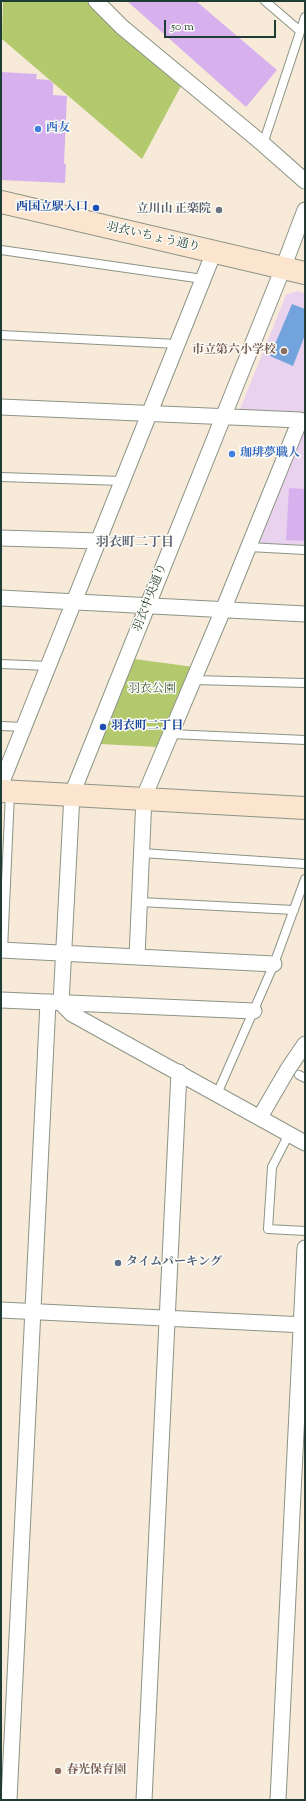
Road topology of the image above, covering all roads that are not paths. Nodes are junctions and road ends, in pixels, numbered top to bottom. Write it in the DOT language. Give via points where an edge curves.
graph roads {
  1 [pos="96,1"];
  2 [pos="265,1"];
  3 [pos="305,17"];
  4 [pos="300,31"];
  5 [pos="263,144"];
  6 [pos="305,181"];
  7 [pos="1,202"];
  8 [pos="305,210"];
  9 [pos="1,250"];
  10 [pos="214,252"];
  11 [pos="284,268"];
  12 [pos="305,273"];
  13 [pos="203,280"];
  14 [pos="1,335"];
  15 [pos="177,344"];
  16 [pos="1,407"];
  17 [pos="149,414"];
  18 [pos="224,416"];
  19 [pos="1,477"];
  20 [pos="122,481"];
  21 [pos="1,538"];
  22 [pos="98,541"];
  23 [pos="248,547"];
  24 [pos="305,550"];
  25 [pos="1,598"];
  26 [pos="74,602"];
  27 [pos="148,606"];
  28 [pos="223,610"];
  29 [pos="305,614"];
  30 [pos="1,664"];
  31 [pos="48,666"];
  32 [pos="194,680"];
  33 [pos="305,683"];
  34 [pos="1,726"];
  35 [pos="24,727"];
  36 [pos="171,734"];
  37 [pos="305,740"];
  38 [pos="4,788"];
  39 [pos="72,794"];
  40 [pos="144,798"];
  41 [pos="305,808"];
  42 [pos="142,853"];
  43 [pos="305,864"];
  44 [pos="305,879"];
  45 [pos="140,902"];
  46 [pos="294,910"];
  47 [pos="2,950"];
  48 [pos="64,953"];
  49 [pos="137,957"];
  50 [pos="274,964"];
  51 [pos="1,1000"];
  52 [pos="54,1003"];
  53 [pos="254,1011"];
  54 [pos="305,1044"];
  55 [pos="178,1072"];
  56 [pos="217,1094"];
  57 [pos="260,1117"];
  58 [pos="289,1134"];
  59 [pos="305,1143"];
  60 [pos="305,1231"];
  61 [pos="305,1248"];
  62 [pos="1,1310"];
  63 [pos="33,1311"];
  64 [pos="167,1318"];
  65 [pos="303,1325"];
  66 [pos="9,1800"];
  67 [pos="144,1800"];
  68 [pos="278,1800"];
  1 -- 5 [label="street" via="122,27"];
  2 -- 4 [label="lane"];
  3 -- 4 [label="lane"];
  4 -- 5 [label="lane"];
  5 -- 6 [label="street"];
  7 -- 10 [label="street, 羽衣いちょう通り"];
  8 -- 11 [label="street, 羽衣中央通り"];
  9 -- 13 [label="lane"];
  10 -- 11 [label="street, 羽衣いちょう通り"];
  10 -- 13 [label="street"];
  11 -- 12 [label="street, 羽衣いちょう通り"];
  11 -- 18 [label="street, 羽衣中央通り"];
  13 -- 15 [label="street"];
  14 -- 15 [label="lane"];
  15 -- 17 [label="street"];
  16 -- 17 [label="street"];
  17 -- 18 [label="street"];
  17 -- 20 [label="street"];
  18 -- 23 [label="street" via="300,420"];
  18 -- 27 [label="street, 羽衣中央通り"];
  19 -- 20 [label="lane"];
  20 -- 22 [label="street"];
  21 -- 22 [label="street"];
  22 -- 26 [label="street"];
  23 -- 24 [label="lane"];
  23 -- 28 [label="street"];
  25 -- 26 [label="street"];
  26 -- 27 [label="street"];
  26 -- 31 [label="street"];
  27 -- 28 [label="street"];
  27 -- 39 [label="street, 羽衣中央通り"];
  28 -- 29 [label="street"];
  28 -- 32 [label="street"];
  30 -- 31 [label="lane"];
  31 -- 35 [label="street"];
  32 -- 33 [label="lane"];
  32 -- 36 [label="street"];
  34 -- 35 [label="lane"];
  35 -- 38 [label="street"];
  36 -- 37 [label="lane"];
  36 -- 40 [label="street"];
  38 -- 39 [label="street"];
  38 -- 47 [label="lane"];
  39 -- 40 [label="street"];
  39 -- 48 [label="street, 羽衣中央通り"];
  40 -- 41 [label="street"];
  40 -- 42 [label="street"];
  42 -- 43 [label="lane"];
  42 -- 45 [label="street"];
  44 -- 46 [label="lane"];
  45 -- 46 [label="lane"];
  45 -- 49 [label="street"];
  46 -- 50 [label="lane"];
  47 -- 48 [label="street"];
  48 -- 49 [label="street"];
  48 -- 52 [label="street, 羽衣中央通り"];
  49 -- 50 [label="street"];
  50 -- 53 [label="lane"];
  51 -- 52 [label="street"];
  52 -- 53 [label="street"];
  52 -- 55 [label="street"];
  52 -- 63 [label="street, 羽衣中央通り"];
  53 -- 56 [label="lane"];
  54 -- 57 [label="street"];
  55 -- 56 [label="street"];
  55 -- 64 [label="street"];
  56 -- 57 [label="street"];
  57 -- 58 [label="street"];
  58 -- 59 [label="street"];
  58 -- 60 [label="lane" via="272,1168 268,1229"];
  61 -- 65 [label="street"];
  62 -- 63 [label="street"];
  63 -- 64 [label="street"];
  63 -- 66 [label="street, 羽衣中央通り"];
  64 -- 65 [label="street"];
  64 -- 67 [label="street"];
  65 -- 68 [label="street"];
}
